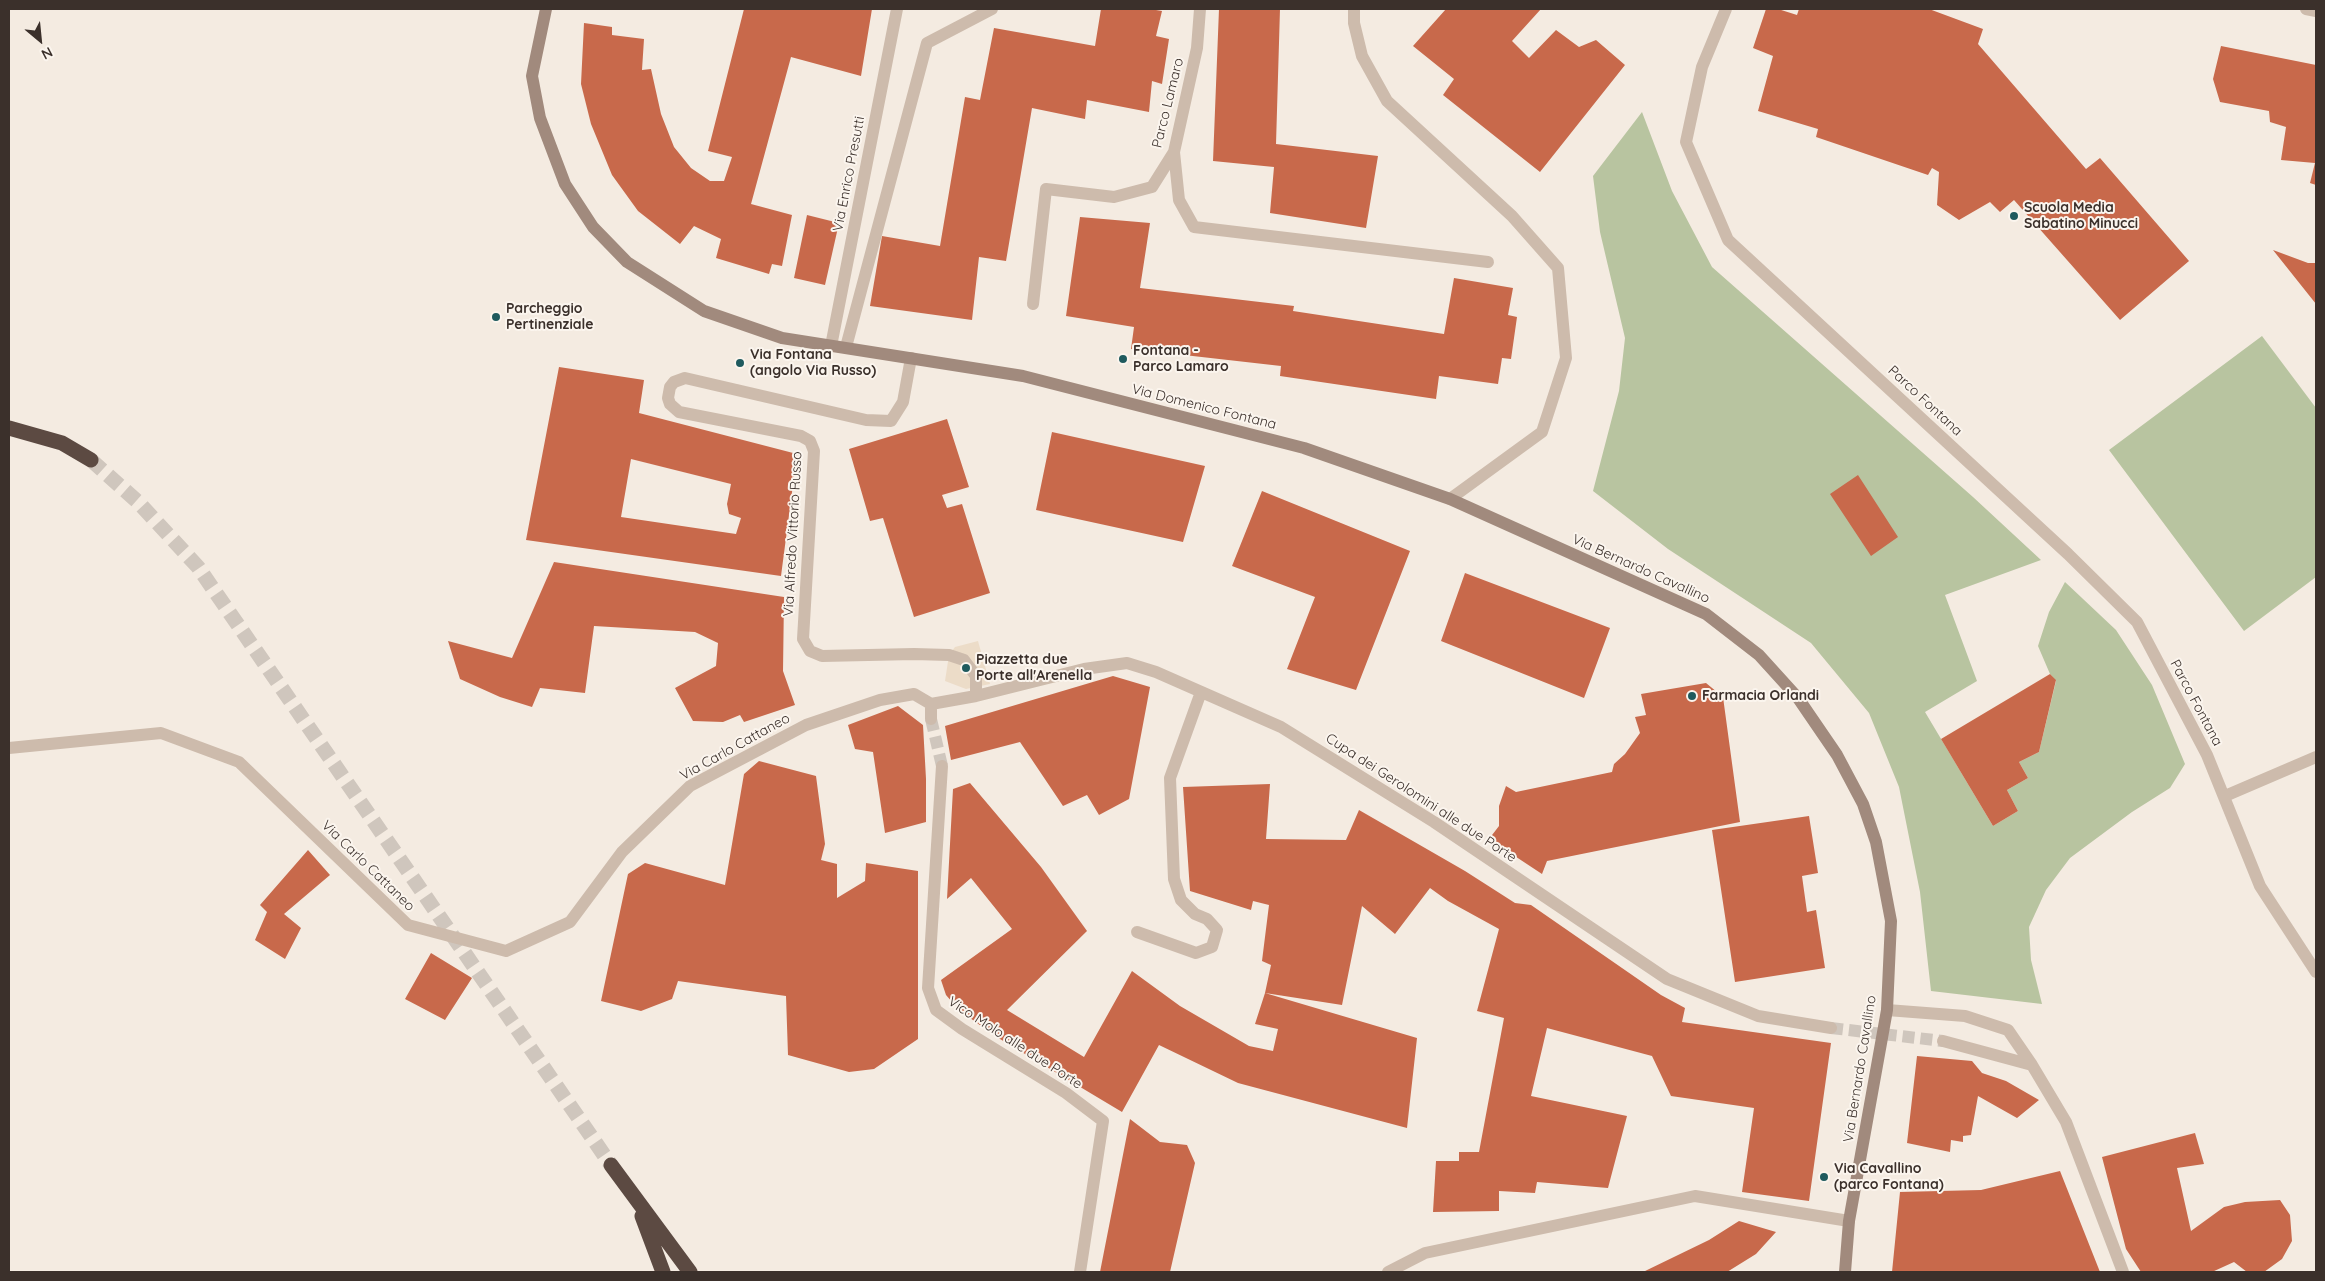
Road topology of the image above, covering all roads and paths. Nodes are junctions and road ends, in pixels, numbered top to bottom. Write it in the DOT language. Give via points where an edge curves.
graph roads {
  1 [pos="546,9"];
  2 [pos="897,9"];
  3 [pos="992,9"];
  4 [pos="1200,9"];
  5 [pos="1354,9"];
  6 [pos="1726,9"];
  7 [pos="2306,9"];
  8 [pos="2316,11"];
  9 [pos="1174,152"];
  10 [pos="1488,262"];
  11 [pos="1033,304"];
  12 [pos="831,346"];
  13 [pos="846,347"];
  14 [pos="911,358"];
  15 [pos="9,428"];
  16 [pos="91,460"];
  17 [pos="1450,499"];
  18 [pos="1201,692"];
  19 [pos="976,696"];
  20 [pos="931,704"];
  21 [pos="931,719"];
  22 [pos="9,748"];
  23 [pos="2316,757"];
  24 [pos="942,766"];
  25 [pos="2224,796"];
  26 [pos="1137,932"];
  27 [pos="2316,972"];
  28 [pos="1886,1010"];
  29 [pos="1831,1028"];
  30 [pos="1943,1041"];
  31 [pos="2032,1064"];
  32 [pos="611,1165"];
  33 [pos="636,1201"];
  34 [pos="1849,1221"];
  35 [pos="663,1272"];
  36 [pos="690,1272"];
  37 [pos="1080,1272"];
  38 [pos="1388,1272"];
  39 [pos="1845,1272"];
  40 [pos="2123,1272"];
  1 -- 12 [label="main road, Via Domenico Fontana" via="532,76 540,118 566,184 593,227 627,262 704,311 782,338"];
  2 -- 12 [label="street, Via Enrico Presutti"];
  3 -- 13 [label="street" via="927,43"];
  4 -- 9 [label="street, Parco Lamaro" via="1197,48"];
  5 -- 17 [label="street" via="1362,56 1387,101 1512,216 1558,268 1566,358 1542,432"];
  6 -- 25 [label="street, Parco Fontana" via="1702,67 1686,142 1728,240 2068,554 2137,622 2207,755"];
  7 -- 8 [label="street"];
  9 -- 10 [label="street" via="1180,200 1194,227"];
  9 -- 11 [label="street, Parco Lamaro" via="1152,186 1114,197 1046,189"];
  12 -- 13 [label="main road, Via Domenico Fontana"];
  13 -- 14 [label="main road, Via Domenico Fontana"];
  14 -- 17 [label="main road, Via Domenico Fontana" via="1023,376 1304,448"];
  14 -- 19 [label="street, Via Alfredo Vittorio Russo" via="904,402 891,421 866,420 685,378 670,386 668,398 679,412 801,436 810,441 814,451 803,639 810,651 822,656 949,655 964,660 976,676"];
  15 -- 16 [label="highway" via="62,443"];
  17 -- 28 [label="main road, Via Bernardo Cavallino" via="1706,614 1759,655 1798,698 1837,755 1864,804 1876,842 1891,921"];
  18 -- 19 [label="street, Cupa dei Gerolomini alle due Porte" via="1127,663 1084,669"];
  18 -- 26 [label="street" via="1170,778 1174,879 1181,900 1217,930 1212,946 1196,953"];
  18 -- 29 [label="street, Cupa dei Gerolomini alle due Porte" via="1281,727 1434,822 1667,980 1758,1016"];
  19 -- 20 [label="street"];
  20 -- 21 [label="street"];
  20 -- 22 [label="street, Via Carlo Cattaneo" via="914,694 861,706 806,725 690,786 622,852 570,922 506,951 408,925 239,762 161,733"];
  23 -- 25 [label="street"];
  24 -- 37 [label="street, Vico Molo alle due Porte" via="928,988 936,1010 962,1030 1066,1092 1103,1121"];
  25 -- 27 [label="street, Parco Fontana" via="2260,886"];
  28 -- 31 [label="street" via="1965,1016 2008,1030"];
  28 -- 34 [label="main road, Via Bernardo Cavallino"];
  30 -- 31 [label="street"];
  31 -- 40 [label="street" via="2066,1122"];
  32 -- 33 [label="highway"];
  33 -- 35 [label="highway"];
  33 -- 36 [label="highway"];
  34 -- 38 [label="street" via="1695,1196 1425,1253"];
  34 -- 39 [label="main road, Via Bernardo Cavallino"];
}
